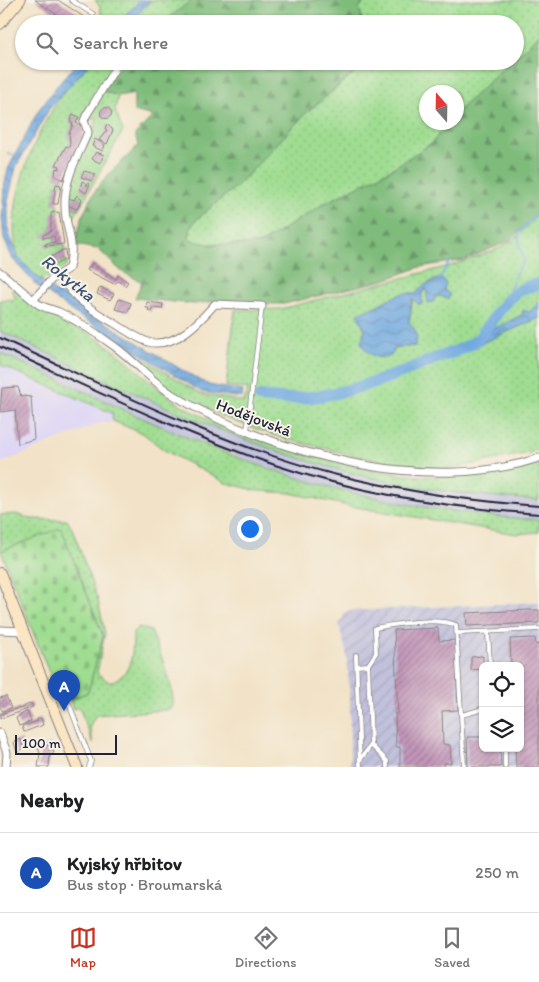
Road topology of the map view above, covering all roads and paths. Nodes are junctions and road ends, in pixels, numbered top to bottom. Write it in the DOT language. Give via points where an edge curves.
graph roads {
  1 [pos="20,0"];
  2 [pos="70,0"];
  3 [pos="92,14"];
  4 [pos="0,24"];
  5 [pos="114,70"];
  6 [pos="0,272"];
  7 [pos="60,276"];
  8 [pos="34,299"];
  9 [pos="262,306"];
  10 [pos="247,431"];
  11 [pos="539,458"];
  12 [pos="0,573"];
  13 [pos="539,629"];
  14 [pos="0,630"];
  15 [pos="23,631"];
  16 [pos="488,632"];
  17 [pos="458,633"];
  18 [pos="356,655"];
  19 [pos="490,662"];
  20 [pos="368,665"];
  21 [pos="357,666"];
  22 [pos="69,704"];
  23 [pos="479,710"];
  24 [pos="462,715"];
  25 [pos="0,733"];
  26 [pos="370,745"];
  27 [pos="505,752"];
  28 [pos="360,760"];
  29 [pos="6,767"];
  30 [pos="76,767"];
  31 [pos="89,767"];
  32 [pos="360,767"];
  33 [pos="387,767"];
  34 [pos="464,767"];
  35 [pos="506,767"];
  1 -- 4 [label="street"];
  2 -- 3 [label="lane"];
  5 -- 7 [label="street" via="86,116 84,121 88,132 69,176 65,209 72,240 71,260 69,268"];
  6 -- 8 [label="street, Hodějovská"];
  7 -- 8 [label="street"];
  7 -- 9 [label="street" via="84,305 149,342 171,339 191,331 215,304"];
  8 -- 10 [label="street, Hodějovská" via="113,345 173,395 210,416"];
  9 -- 10 [label="lane"];
  10 -- 11 [label="street, Hodějovská" via="349,463 421,473 487,470"];
  12 -- 15 [label="street"];
  13 -- 16 [label="lane"];
  14 -- 15 [label="street"];
  15 -- 30 [label="street"];
  16 -- 17 [label="lane"];
  16 -- 19 [label="lane"];
  17 -- 20 [label="lane" via="456,626 448,622 375,628 376,653"];
  17 -- 24 [label="lane"];
  18 -- 21 [label="lane"];
  20 -- 21 [label="lane"];
  20 -- 26 [label="lane"];
  21 -- 28 [label="lane"];
  22 -- 31 [label="lane" via="91,761"];
  23 -- 24 [label="lane"];
  24 -- 34 [label="lane"];
  25 -- 29 [label="street" via="7,753"];
  26 -- 28 [label="lane"];
  26 -- 33 [label="lane" via="387,761"];
  27 -- 35 [label="lane"];
  28 -- 32 [label="lane"];
}
